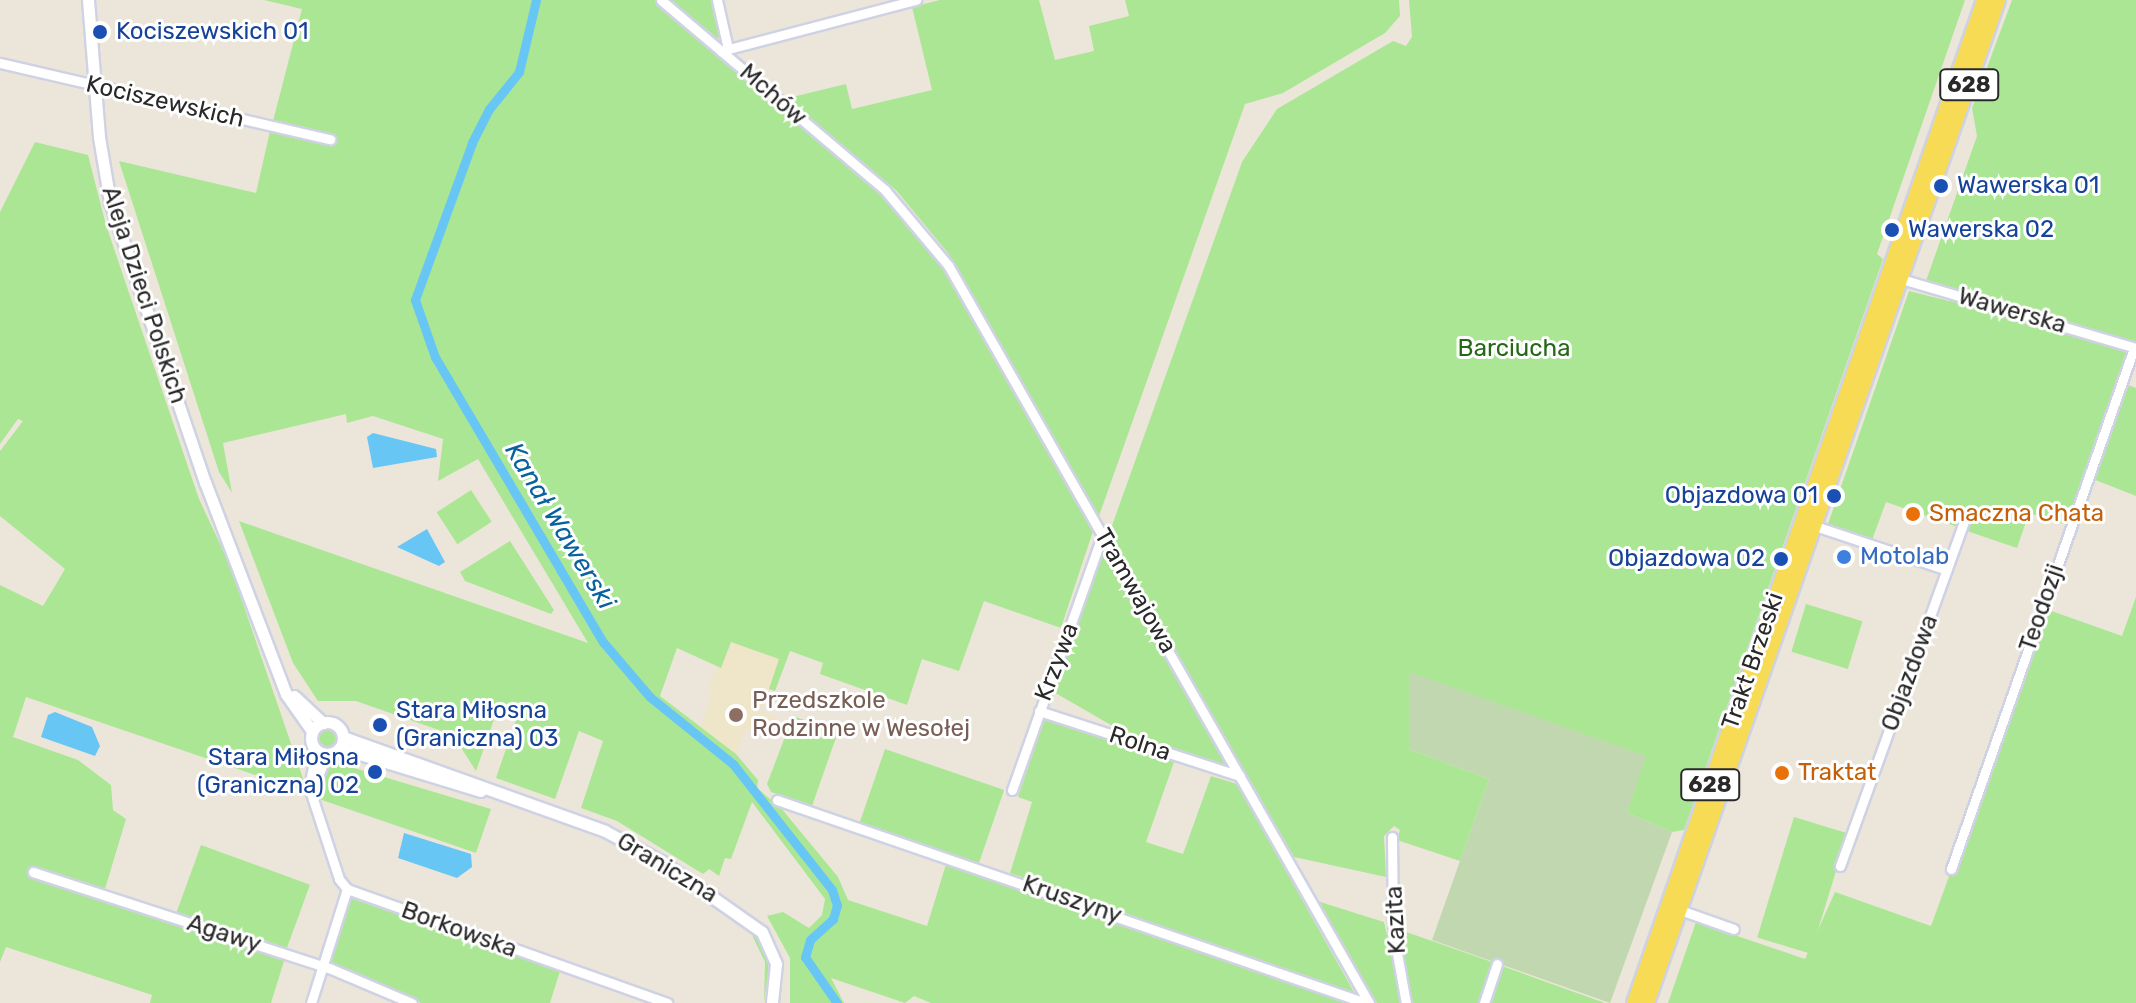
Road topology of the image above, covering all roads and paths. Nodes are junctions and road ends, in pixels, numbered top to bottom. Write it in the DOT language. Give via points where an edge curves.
graph roads {
  1 [pos="88,0"];
  2 [pos="661,0"];
  3 [pos="717,0"];
  4 [pos="916,0"];
  5 [pos="1984,0"];
  6 [pos="1998,0"];
  7 [pos="725,50"];
  8 [pos="0,63"];
  9 [pos="94,86"];
  10 [pos="330,139"];
  11 [pos="885,190"];
  12 [pos="1895,277"];
  13 [pos="2135,348"];
  14 [pos="1965,519"];
  15 [pos="1808,524"];
  16 [pos="1103,533"];
  17 [pos="1947,570"];
  18 [pos="282,678"];
  19 [pos="1039,711"];
  20 [pos="323,723"];
  21 [pos="312,731"];
  22 [pos="341,743"];
  23 [pos="322,752"];
  24 [pos="1240,776"];
  25 [pos="1012,790"];
  26 [pos="777,800"];
  27 [pos="1392,837"];
  28 [pos="1840,866"];
  29 [pos="1951,869"];
  30 [pos="33,872"];
  31 [pos="347,889"];
  32 [pos="1680,910"];
  33 [pos="1734,929"];
  34 [pos="1497,964"];
  35 [pos="323,966"];
  36 [pos="311,1003"];
  37 [pos="412,1003"];
  38 [pos="667,1003"];
  39 [pos="772,1003"];
  40 [pos="1368,1003"];
  41 [pos="1406,1003"];
  42 [pos="1484,1003"];
  43 [pos="1634,1003"];
  44 [pos="1647,1003"];
  1 -- 9 [label="street, Aleja Dzieci Polskich"];
  2 -- 7 [label="street, Mchów"];
  3 -- 7 [label="street"];
  4 -- 7 [label="street"];
  5 -- 12 [label="main road, 628"];
  6 -- 12 [label="main road, 628"];
  7 -- 11 [label="street, Mchów"];
  8 -- 9 [label="street, Kociszewskich"];
  9 -- 10 [label="street, Kociszewskich"];
  9 -- 18 [label="street, Aleja Dzieci Polskich" via="110,202"];
  11 -- 16 [label="street, Tramwajowa" via="948,265"];
  12 -- 13 [label="street, Wawerska"];
  12 -- 15 [label="main road, Trakt Brzeski / 628"];
  13 -- 29 [label="street, Teodozji"];
  14 -- 17 [label="street, Objazdowa"];
  15 -- 17 [label="street"];
  15 -- 32 [label="main road, Trakt Brzeski / 628"];
  15 -- 43 [label="main road, Trakt Brzeski / 628"];
  16 -- 19 [label="street, Krzywa"];
  16 -- 24 [label="street, Tramwajowa"];
  17 -- 28 [label="street, Objazdowa"];
  18 -- 20 [label="street"];
  18 -- 21 [label="street" via="290,702"];
  19 -- 24 [label="street, Rolna"];
  19 -- 25 [label="street, Krzywa"];
  20 -- 21 [label="street"];
  20 -- 22 [label="street, Graniczna" via="336,725"];
  21 -- 23 [label="street"];
  22 -- 23 [label="street"];
  22 -- 39 [label="street, Graniczna" via="623,840 746,915 762,932 774,956"];
  23 -- 31 [label="street" via="309,777 312,794 339,879"];
  24 -- 40 [label="street, Tramwajowa"];
  26 -- 40 [label="street, Kruszyny"];
  27 -- 41 [label="street, Kazita" via="1393,931"];
  30 -- 35 [label="street, Agawy"];
  31 -- 35 [label="street"];
  31 -- 38 [label="street, Borkowska"];
  32 -- 33 [label="street"];
  32 -- 44 [label="main road, Trakt Brzeski / 628"];
  34 -- 42 [label="street"];
  35 -- 36 [label="street"];
  35 -- 37 [label="street, Agawy"];
}
